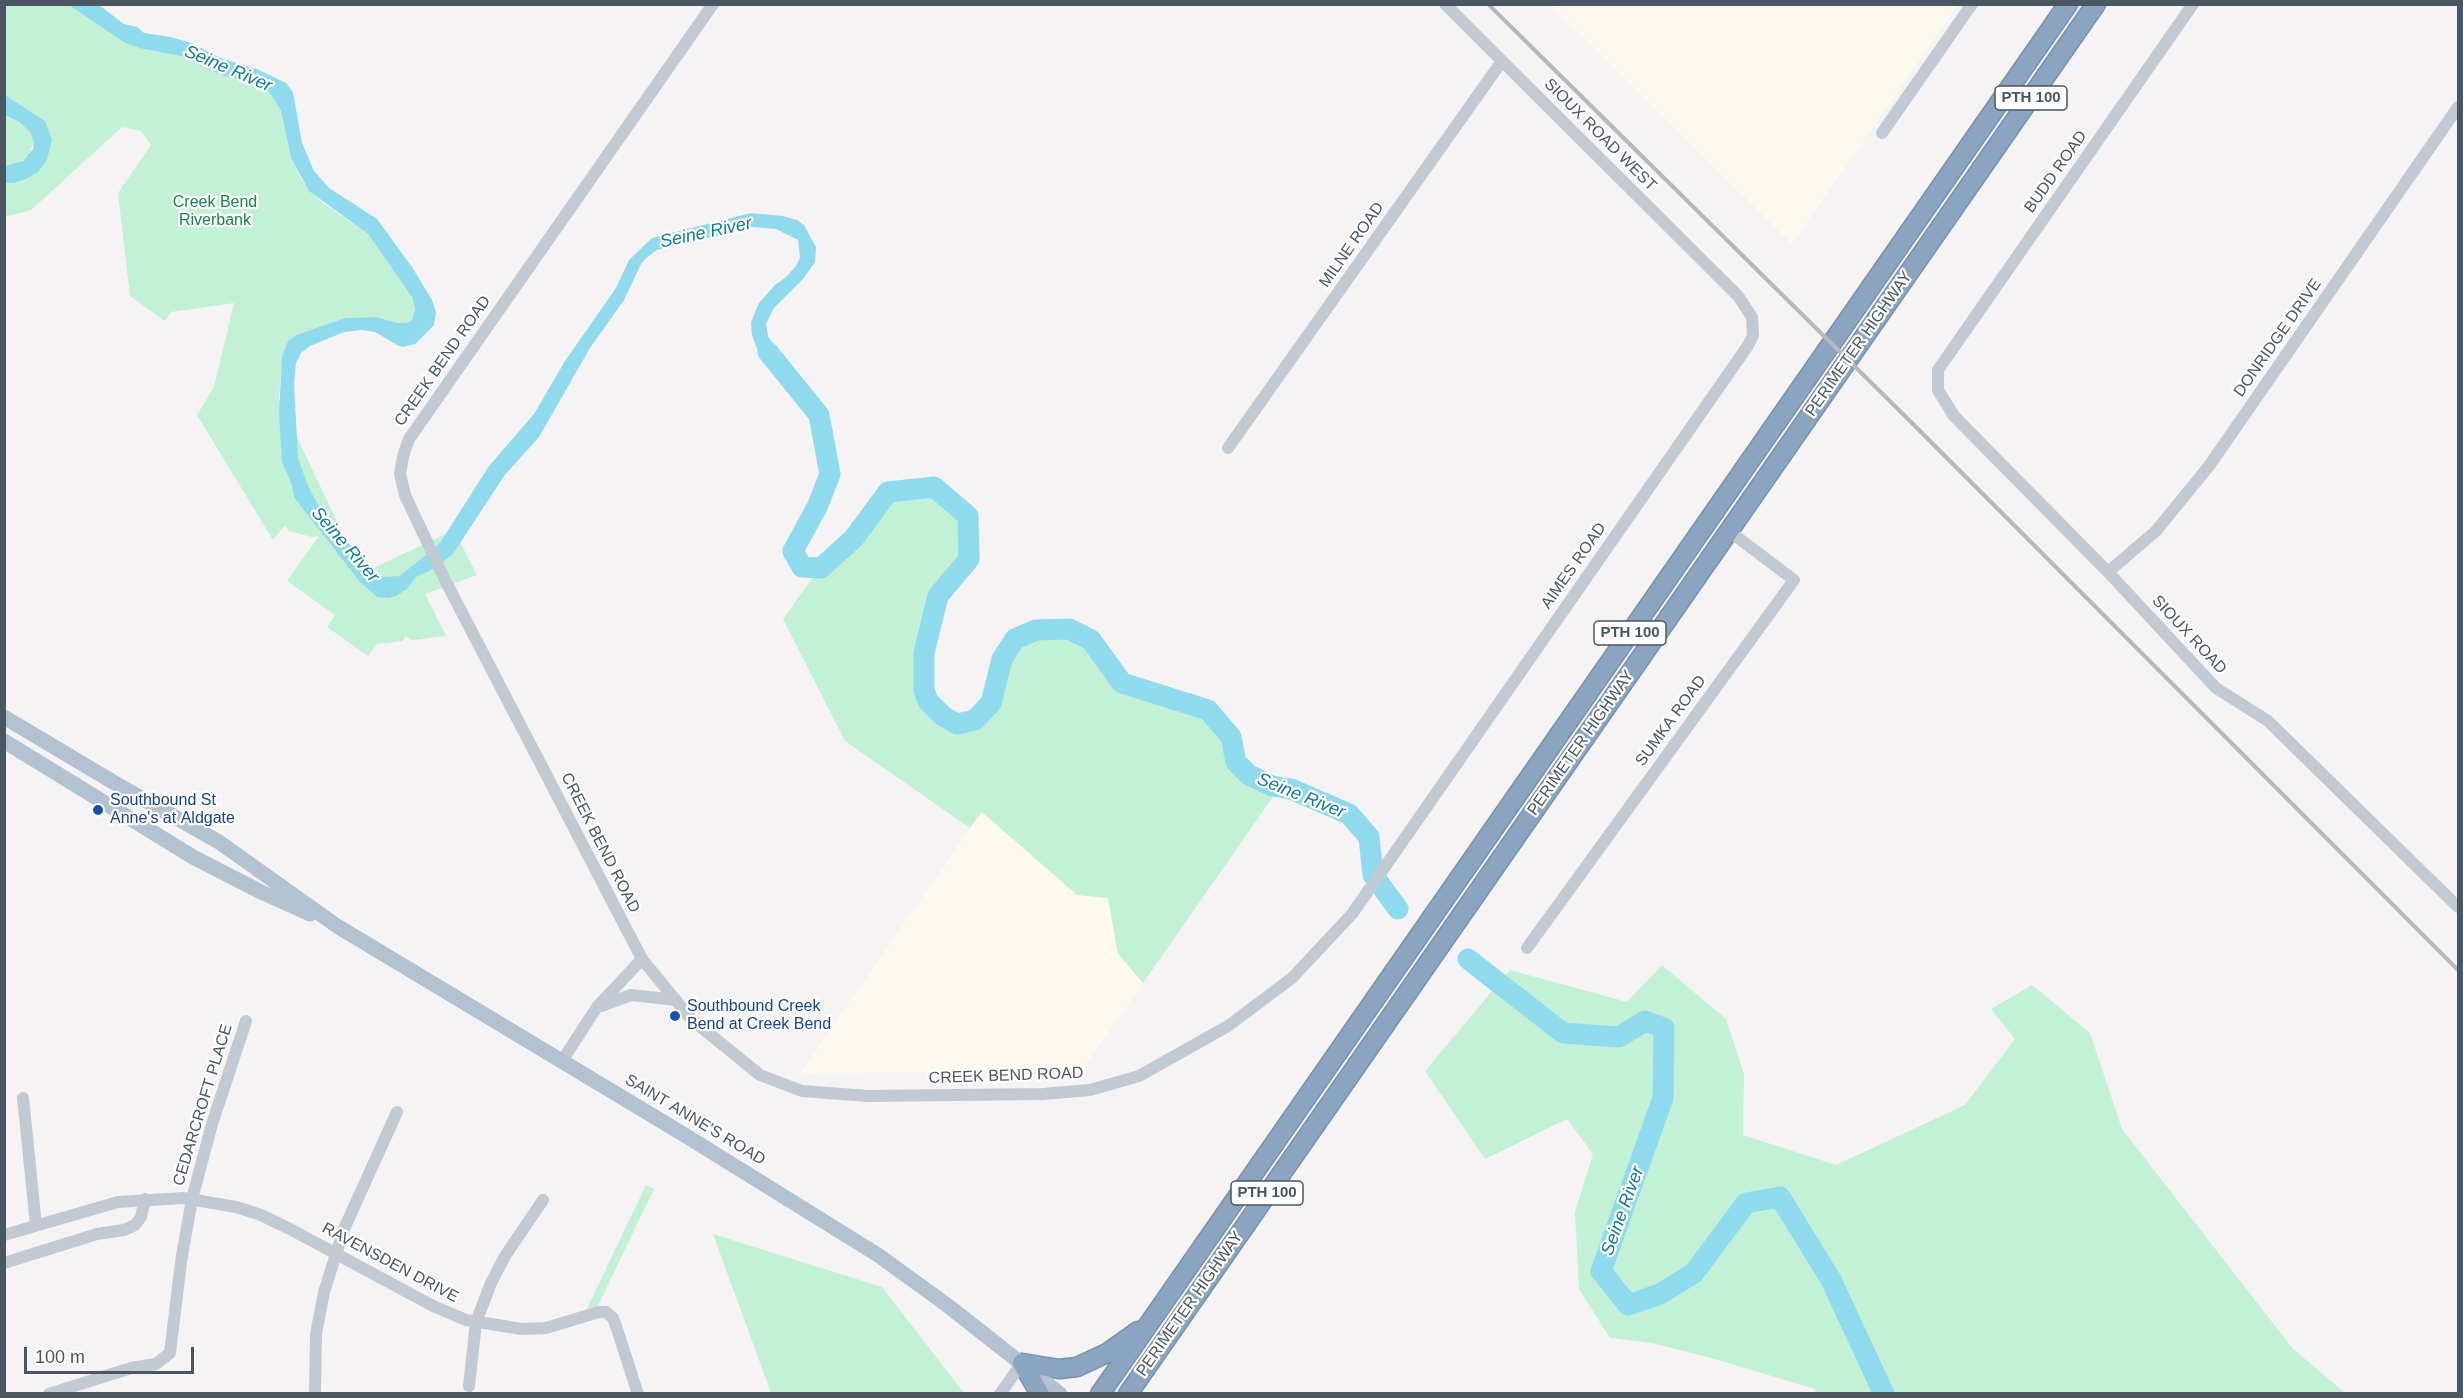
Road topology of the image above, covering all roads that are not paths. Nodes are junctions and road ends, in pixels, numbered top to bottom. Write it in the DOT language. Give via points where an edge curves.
graph roads {
  1 [pos="713,4"];
  2 [pos="1445,4"];
  3 [pos="1972,4"];
  4 [pos="2068,4"];
  5 [pos="2096,4"];
  6 [pos="2193,4"];
  7 [pos="1502,61"];
  8 [pos="2458,108"];
  9 [pos="1882,133"];
  10 [pos="1732,289"];
  11 [pos="1946,358"];
  12 [pos="1228,448"];
  13 [pos="1729,531"];
  14 [pos="2108,572"];
  15 [pos="4,717"];
  16 [pos="4,741"];
  17 [pos="4,753"];
  18 [pos="24,753"];
  19 [pos="1390,859"];
  20 [pos="2458,907"];
  21 [pos="337,926"];
  22 [pos="1527,948"];
  23 [pos="642,959"];
  24 [pos="676,1000"];
  25 [pos="597,1007"];
  26 [pos="246,1021"];
  27 [pos="562,1061"];
  28 [pos="23,1098"];
  29 [pos="397,1112"];
  30 [pos="146,1198"];
  31 [pos="192,1199"];
  32 [pos="543,1200"];
  33 [pos="36,1225"];
  34 [pos="4,1235"];
  35 [pos="336,1254"];
  36 [pos="4,1263"];
  37 [pos="476,1322"];
  38 [pos="1149,1322"];
  39 [pos="1022,1363"];
  40 [pos="1146,1368"];
  41 [pos="469,1386"];
  42 [pos="49,1394"];
  43 [pos="315,1394"];
  44 [pos="638,1394"];
  45 [pos="1000,1394"];
  46 [pos="1040,1394"];
  47 [pos="1060,1394"];
  48 [pos="1100,1394"];
  49 [pos="1128,1394"];
  50 [pos="1141,1394"];
  1 -- 23 [label="street, CREEK BEND ROAD" via="409,439 400,474 405,495 445,580"];
  2 -- 7 [label="street, SIOUX ROAD WEST"];
  3 -- 9 [label="street"];
  4 -- 38 [label="highway, PERIMETER HIGHWAY / PTH 100"];
  5 -- 13 [label="highway, PERIMETER HIGHWAY / PTH 100"];
  6 -- 11 [label="street, BUDD ROAD"];
  7 -- 10 [label="street, SIOUX ROAD WEST"];
  7 -- 12 [label="street, MILNE ROAD"];
  8 -- 14 [label="street, DONRIDGE DRIVE" via="2209,466 2156,531"];
  10 -- 19 [label="street, AIMES ROAD" via="1752,317 1753,336 1747,347"];
  11 -- 14 [label="street, SIOUX ROAD" via="1938,370 1938,390 1954,416"];
  13 -- 22 [label="street, SUMKA ROAD" via="1794,580"];
  13 -- 40 [label="highway, PERIMETER HIGHWAY / PTH 100"];
  14 -- 20 [label="street, SIOUX ROAD" via="2216,688 2268,721"];
  15 -- 21 [label="main road, SAINT ANNE'S ROAD" via="219,842"];
  16 -- 18 [label="main road, SAINT ANNE'S ROAD"];
  17 -- 18 [label="main road"];
  18 -- 21 [label="main road, SAINT ANNE'S ROAD" via="193,857"];
  19 -- 24 [label="street, CREEK BEND ROAD" via="1352,914 1292,978 1228,1026 1139,1076 1090,1090 868,1096 802,1091 760,1075 691,1019"];
  21 -- 27 [label="main road, SAINT ANNE'S ROAD"];
  23 -- 24 [label="street, CREEK BEND ROAD"];
  23 -- 25 [label="street"];
  24 -- 25 [label="street" via="631,995"];
  25 -- 27 [label="street"];
  26 -- 31 [label="street, CEDARCROFT PLACE"];
  27 -- 39 [label="main road, SAINT ANNE'S ROAD" via="878,1255"];
  28 -- 33 [label="street"];
  29 -- 35 [label="street"];
  30 -- 31 [label="street, RAVENSDEN DRIVE"];
  30 -- 33 [label="street, RAVENSDEN DRIVE" via="94,1207"];
  30 -- 36 [label="street" via="135,1225"];
  31 -- 35 [label="street, RAVENSDEN DRIVE" via="261,1215"];
  31 -- 42 [label="street, CEDARCROFT PLACE" via="170,1353 156,1364"];
  32 -- 37 [label="street" via="505,1256"];
  33 -- 34 [label="street, RAVENSDEN DRIVE"];
  35 -- 37 [label="street, RAVENSDEN DRIVE" via="433,1306"];
  35 -- 43 [label="street" via="319,1312"];
  37 -- 41 [label="street"];
  37 -- 44 [label="street, RAVENSDEN DRIVE" via="522,1329 546,1328 606,1312 613,1318"];
  38 -- 39 [label="highway" via="1107,1353 1077,1367 1059,1369"];
  38 -- 48 [label="highway, PERIMETER HIGHWAY / PTH 100"];
  39 -- 45 [label="street"];
  39 -- 46 [label="highway"];
  39 -- 47 [label="main road, SAINT ANNE'S ROAD"];
  40 -- 49 [label="highway, PERIMETER HIGHWAY / PTH 100"];
  40 -- 50 [label="highway"];
}
